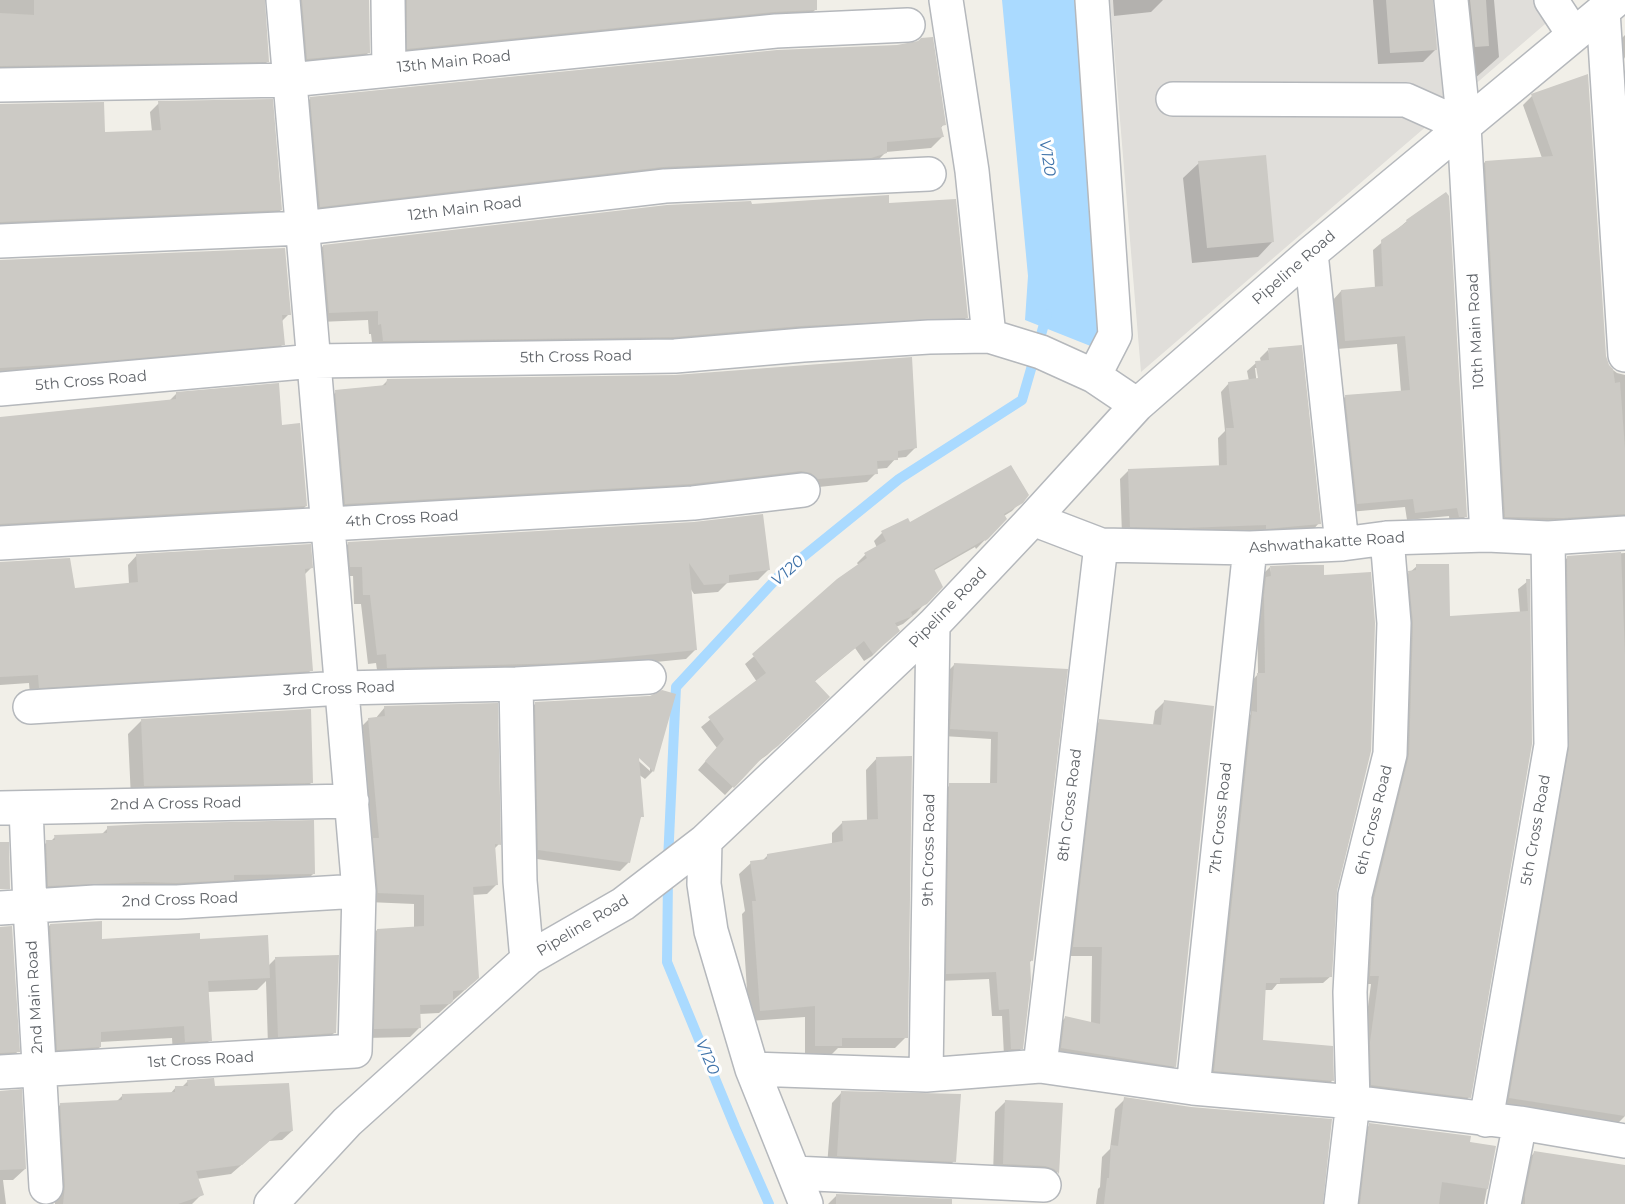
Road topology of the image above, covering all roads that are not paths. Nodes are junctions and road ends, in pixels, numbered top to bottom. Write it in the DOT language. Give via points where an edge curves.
graph roads {
  1 [pos="283,0"];
  2 [pos="388,0"];
  3 [pos="946,0"];
  4 [pos="1092,0"];
  5 [pos="1451,0"];
  6 [pos="1551,0"];
  7 [pos="1610,6"];
  8 [pos="833,14"];
  9 [pos="908,25"];
  10 [pos="1574,35"];
  11 [pos="390,69"];
  12 [pos="290,80"];
  13 [pos="0,85"];
  14 [pos="1173,99"];
  15 [pos="1464,126"];
  16 [pos="929,174"];
  17 [pos="303,228"];
  18 [pos="0,240"];
  19 [pos="1311,253"];
  20 [pos="989,336"];
  21 [pos="1625,355"];
  22 [pos="314,361"];
  23 [pos="1094,376"];
  24 [pos="0,389"];
  25 [pos="1137,405"];
  26 [pos="803,490"];
  27 [pos="1034,519"];
  28 [pos="328,523"];
  29 [pos="1625,534"];
  30 [pos="1487,535"];
  31 [pos="1387,538"];
  32 [pos="1548,538"];
  33 [pos="0,543"];
  34 [pos="1342,544"];
  35 [pos="1101,545"];
  36 [pos="1250,548"];
  37 [pos="933,625"];
  38 [pos="649,678"];
  39 [pos="516,684"];
  40 [pos="342,688"];
  41 [pos="30,707"];
  42 [pos="352,801"];
  43 [pos="13,808"];
  44 [pos="705,841"];
  45 [pos="359,891"];
  46 [pos="15,907"];
  47 [pos="530,958"];
  48 [pos="356,1051"];
  49 [pos="1040,1066"];
  50 [pos="752,1069"];
  51 [pos="39,1070"];
  52 [pos="0,1072"];
  53 [pos="926,1075"];
  54 [pos="385,1088"];
  55 [pos="1193,1088"];
  56 [pos="1353,1102"];
  57 [pos="1486,1120"];
  58 [pos="1520,1123"];
  59 [pos="1625,1141"];
  60 [pos="794,1173"];
  61 [pos="1044,1185"];
  62 [pos="46,1187"];
  63 [pos="271,1204"];
  64 [pos="806,1204"];
  65 [pos="1341,1204"];
  66 [pos="1504,1204"];
  1 -- 12 [label="street"];
  2 -- 11 [label="street"];
  3 -- 20 [label="street" via="972,171"];
  4 -- 23 [label="street" via="1115,334"];
  5 -- 15 [label="street, 10th Main Road"];
  6 -- 10 [label="street"];
  7 -- 10 [label="street, Pipeline Road"];
  7 -- 21 [label="street"];
  8 -- 9 [label="street, 13th Main Road"];
  8 -- 11 [label="street, 13th Main Road" via="776,31"];
  10 -- 15 [label="street, Pipeline Road"];
  11 -- 12 [label="street, 13th Main Road"];
  12 -- 13 [label="street, 13th Main Road"];
  12 -- 17 [label="street"];
  14 -- 15 [label="street" via="1406,100"];
  15 -- 19 [label="street, Pipeline Road"];
  15 -- 30 [label="street, 10th Main Road"];
  16 -- 17 [label="street, 12th Main Road" via="666,186"];
  17 -- 18 [label="street, 12th Main Road"];
  17 -- 22 [label="street"];
  19 -- 25 [label="street, Pipeline Road"];
  19 -- 34 [label="street"];
  20 -- 22 [label="street, 5th Cross Road" via="675,356"];
  20 -- 23 [label="street, 5th Cross Road" via="1041,352"];
  22 -- 24 [label="street, 5th Cross Road"];
  22 -- 28 [label="street"];
  23 -- 25 [label="street, 5th Cross Road"];
  25 -- 27 [label="street, Pipeline Road"];
  26 -- 28 [label="street, 4th Cross Road" via="693,503"];
  27 -- 35 [label="street, Ashwathakatte Road"];
  27 -- 37 [label="street, Pipeline Road"];
  28 -- 33 [label="street, 4th Cross Road"];
  28 -- 40 [label="street"];
  29 -- 32 [label="street, Ashwathakatte Road"];
  30 -- 31 [label="street, Ashwathakatte Road"];
  30 -- 32 [label="street, Ashwathakatte Road"];
  31 -- 34 [label="street, Ashwathakatte Road"];
  31 -- 56 [label="street, 6th Cross Road" via="1394,623 1390,754 1355,895 1350,992"];
  32 -- 57 [label="street, 5th Cross Road" via="1551,745"];
  34 -- 36 [label="street, Ashwathakatte Road"];
  35 -- 36 [label="street, Ashwathakatte Road"];
  35 -- 49 [label="street, 8th Cross Road"];
  36 -- 55 [label="street, 7th Cross Road"];
  37 -- 44 [label="street, Pipeline Road"];
  37 -- 53 [label="street, 9th Cross Road"];
  38 -- 39 [label="street, 3rd Cross Road"];
  39 -- 40 [label="street, 3rd Cross Road"];
  39 -- 47 [label="street" via="520,881"];
  40 -- 41 [label="street, 3rd Cross Road"];
  40 -- 42 [label="street"];
  42 -- 43 [label="street, 2nd A Cross Road"];
  42 -- 45 [label="street"];
  43 -- 46 [label="street, 2nd Main Road"];
  44 -- 47 [label="street, Pipeline Road" via="623,904"];
  44 -- 50 [label="street" via="711,931"];
  45 -- 46 [label="street, 2nd Cross Road"];
  45 -- 48 [label="street"];
  46 -- 51 [label="street, 2nd Main Road"];
  47 -- 54 [label="street, Pipeline Road"];
  48 -- 51 [label="street, 1st Cross Road"];
  48 -- 54 [label="street"];
  49 -- 53 [label="street"];
  49 -- 55 [label="street"];
  50 -- 53 [label="street"];
  50 -- 60 [label="street"];
  51 -- 52 [label="street, 1st Cross Road"];
  51 -- 62 [label="street, 2nd Main Road"];
  54 -- 63 [label="street, Pipeline Road" via="347,1122"];
  55 -- 56 [label="street"];
  56 -- 57 [label="street"];
  56 -- 65 [label="street, 6th Cross Road"];
  57 -- 58 [label="street"];
  58 -- 59 [label="street"];
  58 -- 66 [label="street"];
  60 -- 61 [label="street"];
  60 -- 64 [label="street"];
}
